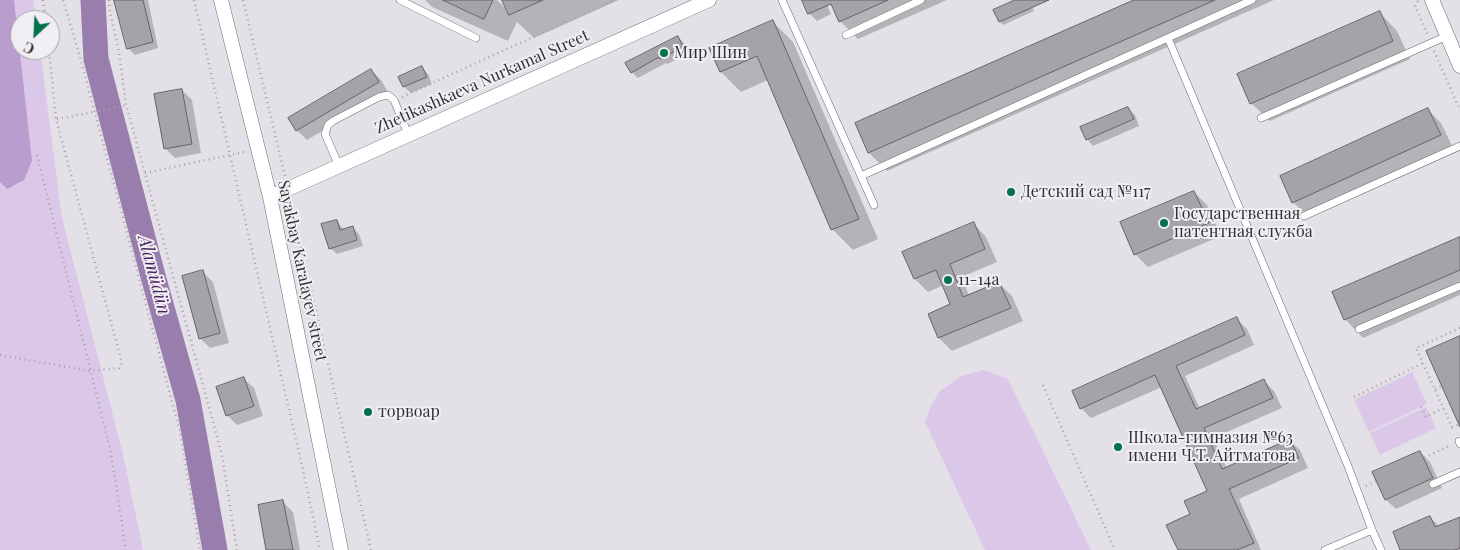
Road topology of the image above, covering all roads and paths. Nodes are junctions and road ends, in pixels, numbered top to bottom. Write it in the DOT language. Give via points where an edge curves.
graph roads {
  1 [pos="63,0"];
  2 [pos="109,0"];
  3 [pos="194,0"];
  4 [pos="221,0"];
  5 [pos="243,0"];
  6 [pos="400,0"];
  7 [pos="614,0"];
  8 [pos="709,0"];
  9 [pos="782,0"];
  10 [pos="922,0"];
  11 [pos="1252,0"];
  12 [pos="1419,0"];
  13 [pos="1432,0"];
  14 [pos="846,35"];
  15 [pos="1447,36"];
  16 [pos="476,38"];
  17 [pos="1168,38"];
  18 [pos="1431,43"];
  19 [pos="50,60"];
  20 [pos="1460,66"];
  21 [pos="394,100"];
  22 [pos="126,104"];
  23 [pos="1460,110"];
  24 [pos="95,112"];
  25 [pos="1262,118"];
  26 [pos="56,119"];
  27 [pos="408,134"];
  28 [pos="1460,146"];
  29 [pos="258,149"];
  30 [pos="37,155"];
  31 [pos="230,155"];
  32 [pos="339,166"];
  33 [pos="145,173"];
  34 [pos="860,176"];
  35 [pos="288,188"];
  36 [pos="270,197"];
  37 [pos="874,205"];
  38 [pos="1304,216"];
  39 [pos="1460,286"];
  40 [pos="1460,328"];
  41 [pos="1359,329"];
  42 [pos="0,355"];
  43 [pos="1422,364"];
  44 [pos="90,371"];
  45 [pos="1043,385"];
  46 [pos="1441,386"];
  47 [pos="1435,389"];
  48 [pos="1354,397"];
  49 [pos="1421,407"];
  50 [pos="1443,408"];
  51 [pos="1460,424"];
  52 [pos="1452,427"];
  53 [pos="1459,443"];
  54 [pos="1460,472"];
  55 [pos="1376,481"];
  56 [pos="1433,484"];
  57 [pos="1372,530"];
  58 [pos="126,550"];
  59 [pos="200,550"];
  60 [pos="237,550"];
  61 [pos="320,550"];
  62 [pos="341,550"];
  63 [pos="371,550"];
  64 [pos="1115,550"];
  65 [pos="1324,550"];
  66 [pos="1381,550"];
  1 -- 24 [label="path"];
  2 -- 22 [label="path"];
  3 -- 31 [label="path"];
  4 -- 29 [label="street, Sayakbay Karalayev street"];
  5 -- 35 [label="path"];
  6 -- 16 [label="lane"];
  7 -- 21 [label="path"];
  8 -- 27 [label="street, Zhetikashkaeva Nurkamal Street"];
  9 -- 34 [label="lane"];
  10 -- 14 [label="lane"];
  11 -- 17 [label="lane"];
  12 -- 18 [label="path" via="1415,6"];
  13 -- 15 [label="street"];
  15 -- 18 [label="lane"];
  15 -- 20 [label="street"];
  17 -- 34 [label="lane"];
  17 -- 57 [label="lane"];
  18 -- 23 [label="path"];
  18 -- 25 [label="lane"];
  19 -- 26 [label="path"];
  21 -- 27 [label="lane"];
  21 -- 32 [label="lane" via="388,96 379,98 328,125 325,134"];
  22 -- 24 [label="path, bridge"];
  22 -- 33 [label="path"];
  24 -- 26 [label="path"];
  24 -- 59 [label="path" via="180,432"];
  26 -- 44 [label="path" via="122,363 119,368"];
  27 -- 32 [label="street, Zhetikashkaeva Nurkamal Street"];
  28 -- 38 [label="lane"];
  29 -- 31 [label="path"];
  29 -- 36 [label="street, Sayakbay Karalayev street"];
  30 -- 44 [label="path"];
  31 -- 33 [label="path"];
  31 -- 61 [label="path"];
  32 -- 35 [label="street, Zhetikashkaeva Nurkamal Street"];
  33 -- 60 [label="path" via="222,455"];
  34 -- 37 [label="lane"];
  35 -- 36 [label="street, Zhetikashkaeva Nurkamal Street"];
  35 -- 63 [label="path"];
  36 -- 62 [label="street, Sayakbay Karalayev street"];
  39 -- 41 [label="lane"];
  40 -- 43 [label="path" via="1416,348"];
  42 -- 44 [label="path"];
  43 -- 47 [label="path"];
  43 -- 48 [label="path"];
  44 -- 58 [label="path" via="111,453"];
  45 -- 64 [label="path"];
  46 -- 47 [label="path"];
  47 -- 50 [label="path"];
  49 -- 50 [label="path" via="1426,417"];
  50 -- 52 [label="path"];
  51 -- 52 [label="path"];
  52 -- 53 [label="path"];
  53 -- 55 [label="path"];
  54 -- 56 [label="lane"];
  57 -- 65 [label="lane"];
  57 -- 66 [label="lane"];
}
